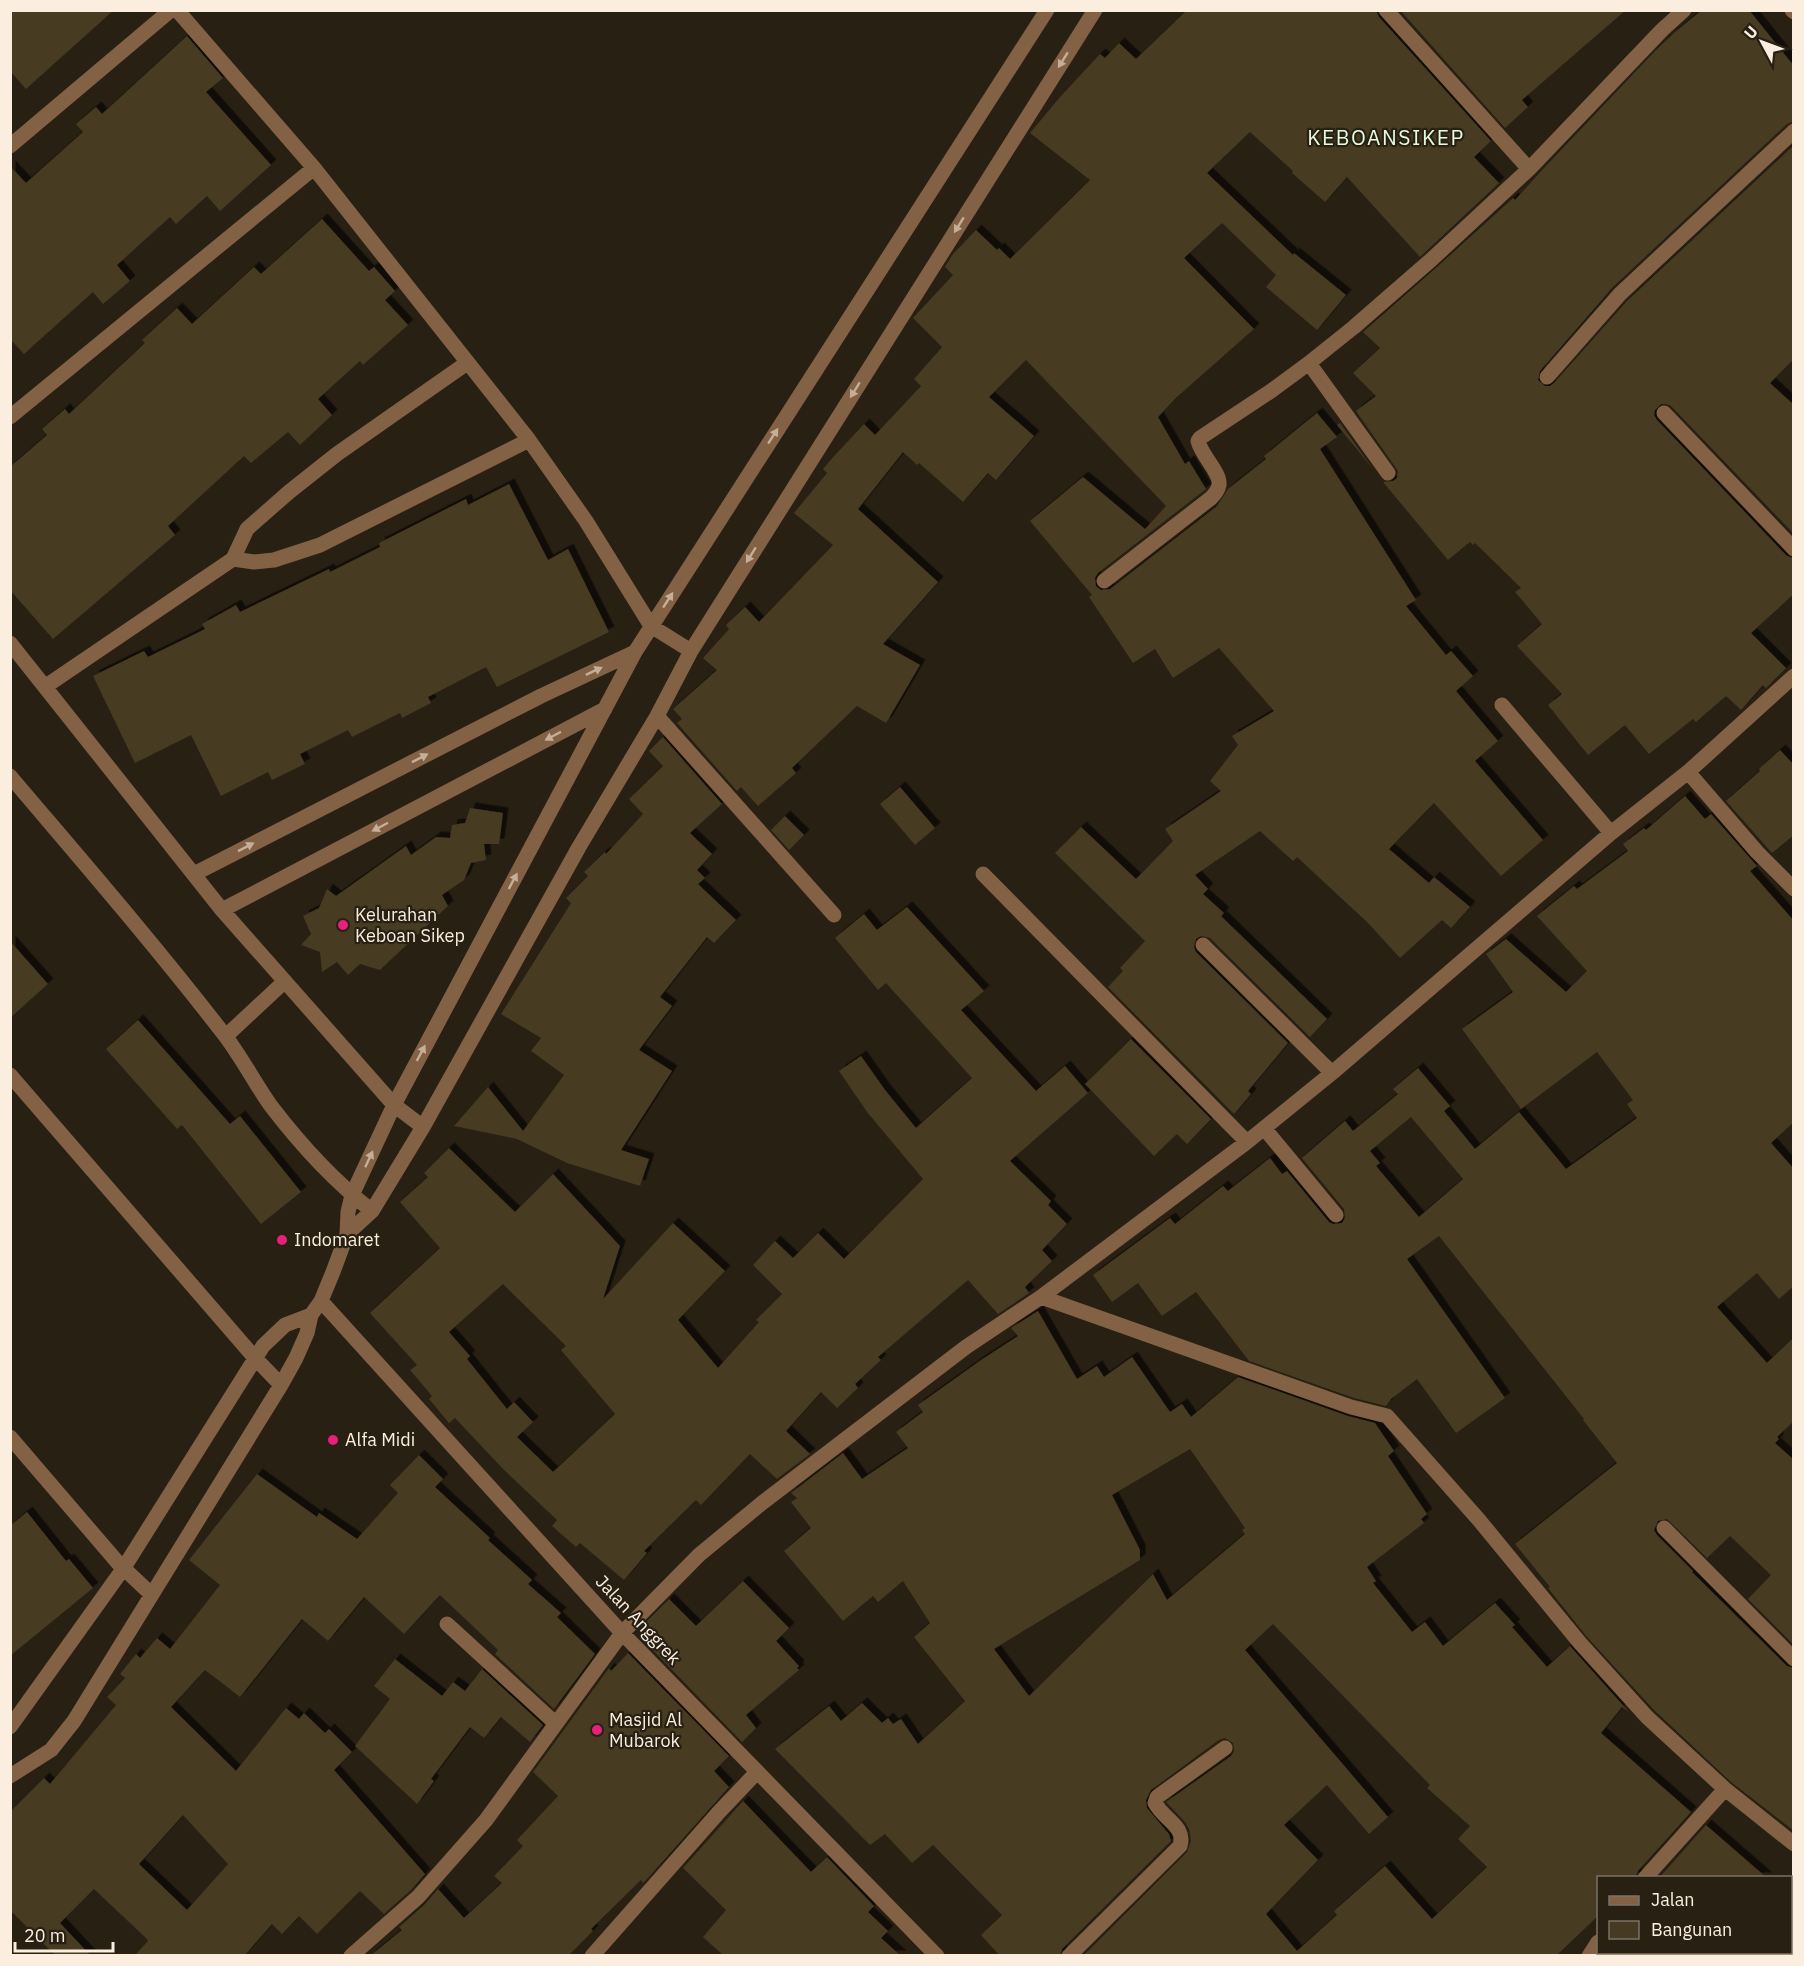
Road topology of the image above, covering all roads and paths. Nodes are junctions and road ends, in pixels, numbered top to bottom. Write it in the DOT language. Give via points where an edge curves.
graph roads {
  1 [pos="171,10"];
  2 [pos="177,10"];
  3 [pos="1047,10"];
  4 [pos="1095,10"];
  5 [pos="1386,10"];
  6 [pos="1684,10"];
  7 [pos="1794,131"];
  8 [pos="10,146"];
  9 [pos="314,168"];
  10 [pos="1528,169"];
  11 [pos="467,363"];
  12 [pos="1309,363"];
  13 [pos="1547,376"];
  14 [pos="1664,413"];
  15 [pos="10,417"];
  16 [pos="529,440"];
  17 [pos="1388,473"];
  18 [pos="1794,549"];
  19 [pos="233,559"];
  20 [pos="1104,581"];
  21 [pos="651,626"];
  22 [pos="10,643"];
  23 [pos="691,651"];
  24 [pos="635,652"];
  25 [pos="1794,676"];
  26 [pos="46,686"];
  27 [pos="1502,705"];
  28 [pos="605,709"];
  29 [pos="657,716"];
  30 [pos="1688,772"];
  31 [pos="10,776"];
  32 [pos="1611,833"];
  33 [pos="194,874"];
  34 [pos="983,874"];
  35 [pos="1794,889"];
  36 [pos="222,910"];
  37 [pos="834,915"];
  38 [pos="1203,945"];
  39 [pos="285,981"];
  40 [pos="226,1036"];
  41 [pos="1332,1073"];
  42 [pos="10,1075"];
  43 [pos="394,1105"];
  44 [pos="423,1127"];
  45 [pos="1264,1128"];
  46 [pos="1247,1142"];
  47 [pos="352,1195"];
  48 [pos="372,1211"];
  49 [pos="1336,1215"];
  50 [pos="346,1234"];
  51 [pos="1041,1297"];
  52 [pos="321,1301"];
  53 [pos="311,1315"];
  54 [pos="255,1358"];
  55 [pos="281,1385"];
  56 [pos="10,1437"];
  57 [pos="1664,1528"];
  58 [pos="123,1569"];
  59 [pos="151,1594"];
  60 [pos="447,1624"];
  61 [pos="622,1633"];
  62 [pos="1794,1659"];
  63 [pos="555,1723"];
  64 [pos="10,1727"];
  65 [pos="1226,1748"];
  66 [pos="757,1772"];
  67 [pos="10,1776"];
  68 [pos="1725,1789"];
  69 [pos="1794,1844"];
  70 [pos="1647,1876"];
  71 [pos="351,1956"];
  72 [pos="592,1956"];
  73 [pos="937,1956"];
  74 [pos="1069,1956"];
  1 -- 8 [label="street"];
  2 -- 9 [label="street"];
  21 -- 3 [label="street, one-way"];
  4 -- 23 [label="street, one-way"];
  5 -- 10 [label="street"];
  6 -- 10 [label="street"];
  7 -- 13 [label="street" via="1620,294"];
  9 -- 11 [label="street"];
  9 -- 15 [label="street"];
  10 -- 12 [label="street" via="1432,259"];
  11 -- 16 [label="street"];
  11 -- 19 [label="street" via="289,492 247,529"];
  12 -- 17 [label="street"];
  12 -- 20 [label="street" via="1200,438 1200,449 1218,478 1216,492"];
  14 -- 18 [label="street"];
  16 -- 19 [label="street" via="320,545 274,560"];
  16 -- 21 [label="street" via="586,521"];
  19 -- 26 [label="street"];
  21 -- 23 [label="street"];
  21 -- 24 [label="street"];
  22 -- 26 [label="street"];
  23 -- 29 [label="street"];
  24 -- 28 [label="street"];
  33 -- 24 [label="street, one-way"];
  25 -- 30 [label="street"];
  26 -- 33 [label="street"];
  27 -- 32 [label="street"];
  28 -- 36 [label="street, one-way"];
  43 -- 28 [label="street, one-way"];
  29 -- 37 [label="street"];
  29 -- 44 [label="street"];
  30 -- 32 [label="street"];
  30 -- 35 [label="street"];
  31 -- 40 [label="street"];
  32 -- 41 [label="street"];
  33 -- 36 [label="street"];
  34 -- 46 [label="street"];
  36 -- 39 [label="street"];
  38 -- 41 [label="street"];
  39 -- 40 [label="street"];
  39 -- 43 [label="street"];
  40 -- 47 [label="street" via="271,1106"];
  41 -- 45 [label="street"];
  42 -- 54 [label="street"];
  43 -- 44 [label="street"];
  47 -- 43 [label="street, one-way"];
  44 -- 48 [label="street"];
  45 -- 46 [label="street"];
  45 -- 49 [label="street"];
  46 -- 51 [label="street"];
  47 -- 48 [label="street"];
  47 -- 50 [label="street"];
  48 -- 50 [label="street"];
  50 -- 52 [label="street"];
  51 -- 61 [label="street" via="966,1347 762,1503 699,1555"];
  51 -- 68 [label="street" via="1351,1407 1387,1416 1647,1717"];
  52 -- 53 [label="street"];
  52 -- 61 [label="street, Jalan Anggrek"];
  53 -- 54 [label="street" via="285,1325"];
  53 -- 55 [label="street" via="307,1333"];
  54 -- 55 [label="street"];
  54 -- 58 [label="street"];
  55 -- 59 [label="street"];
  56 -- 58 [label="street"];
  57 -- 62 [label="street"];
  58 -- 59 [label="street"];
  58 -- 64 [label="street"];
  59 -- 67 [label="street" via="74,1721 51,1750"];
  60 -- 63 [label="street"];
  61 -- 63 [label="street"];
  61 -- 66 [label="street, Jalan Anggrek"];
  63 -- 71 [label="street" via="486,1820 418,1897"];
  65 -- 74 [label="street" via="1157,1797 1159,1810 1181,1831 1180,1846"];
  66 -- 72 [label="street"];
  66 -- 73 [label="street, Jalan Anggrek"];
  68 -- 69 [label="street"];
  68 -- 70 [label="street"];
}
